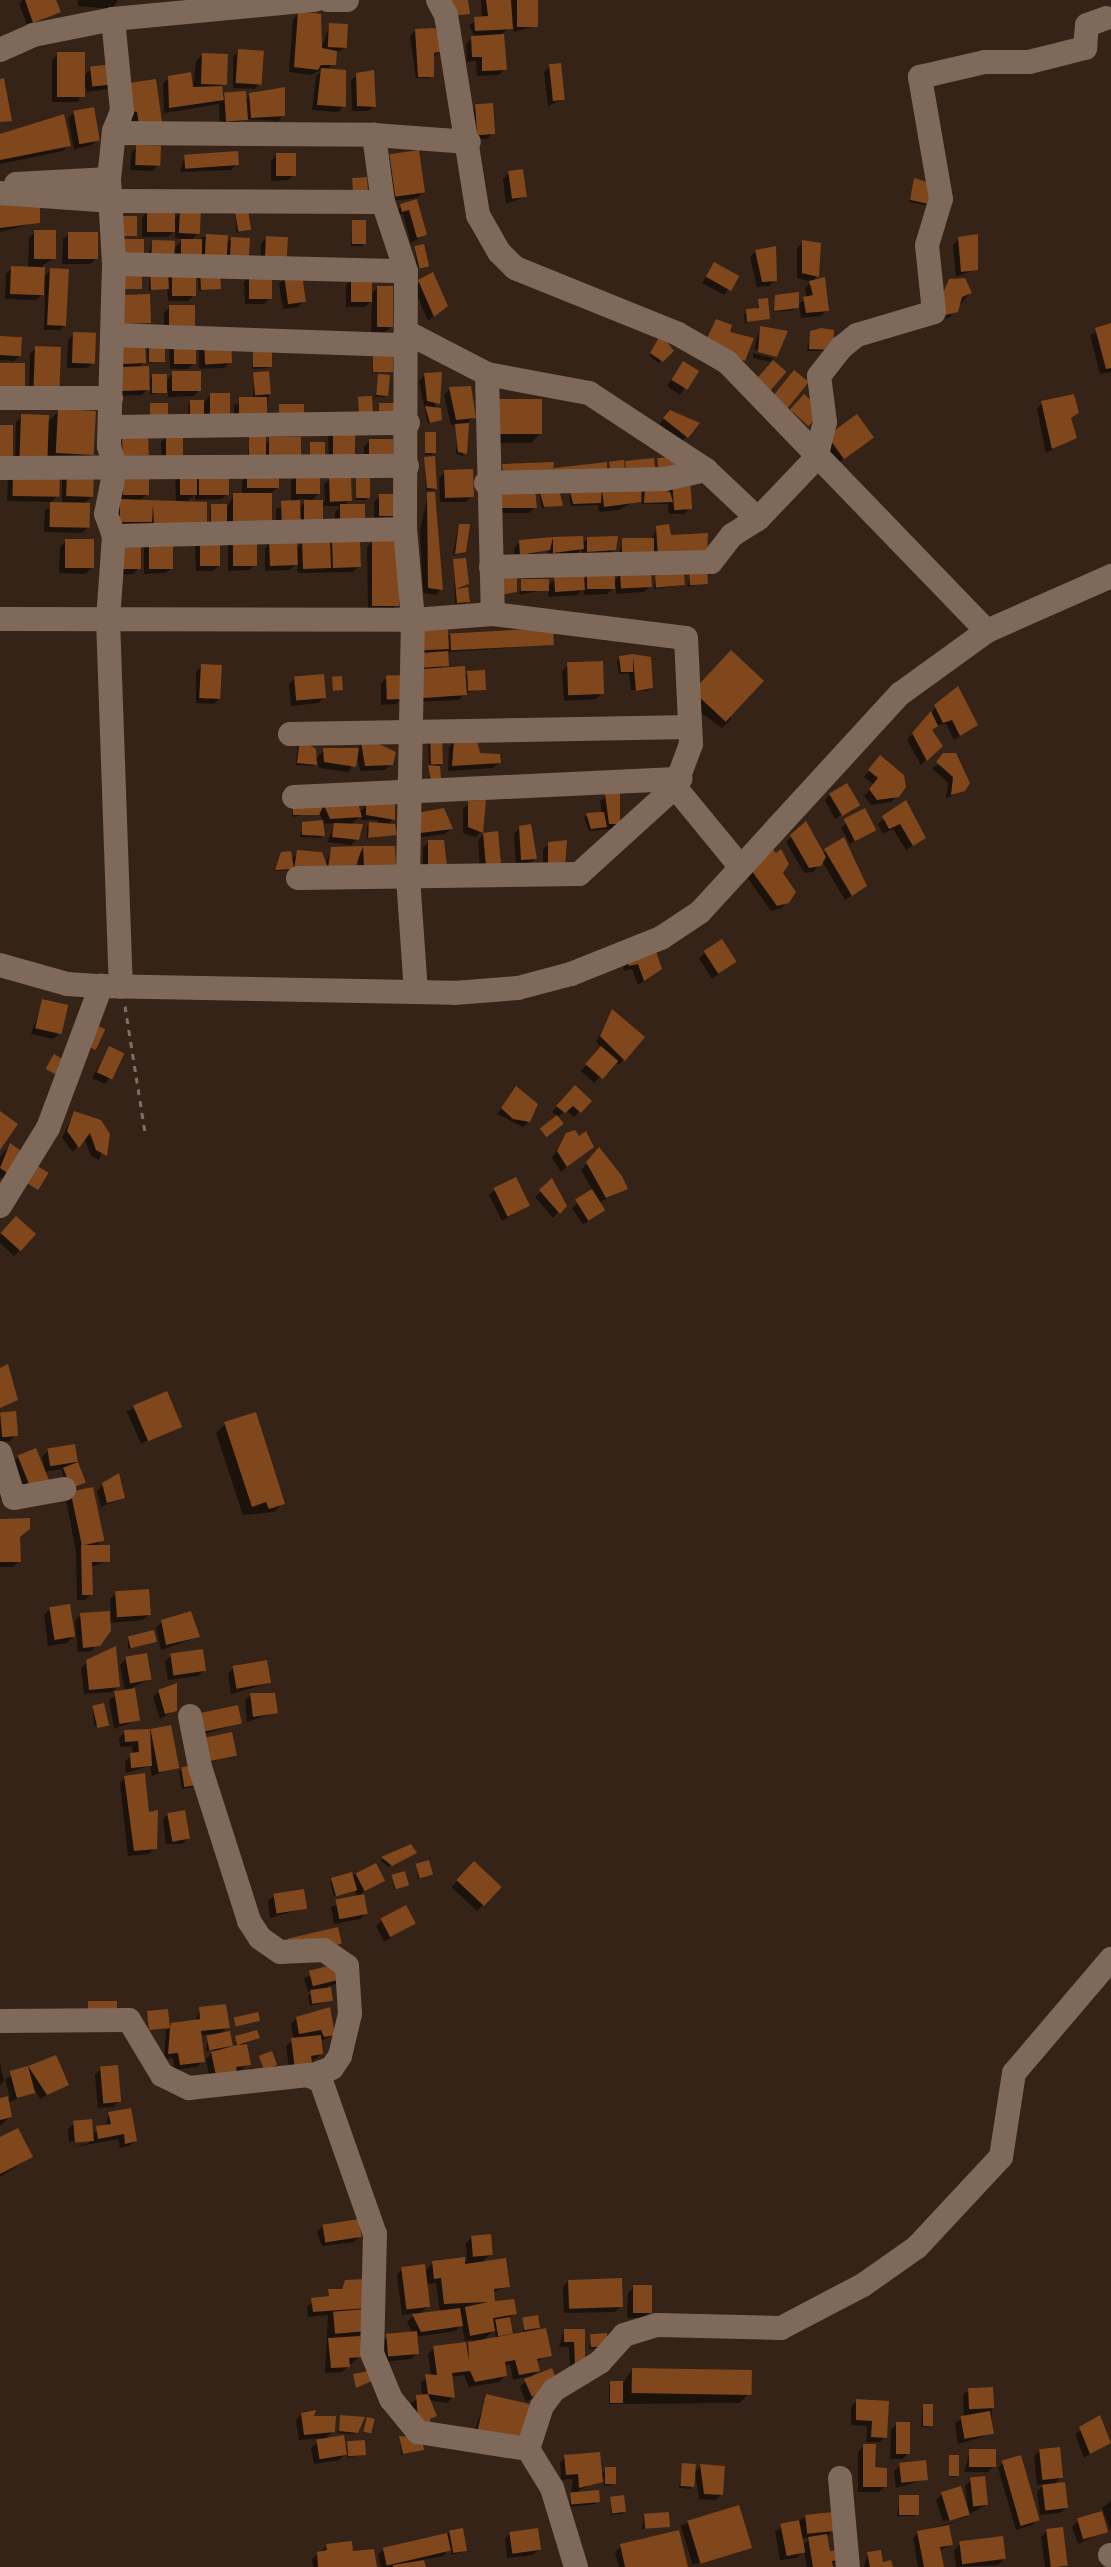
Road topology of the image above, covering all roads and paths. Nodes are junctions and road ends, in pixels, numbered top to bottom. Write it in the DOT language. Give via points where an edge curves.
graph roads {
  1 [pos="315,0"];
  2 [pos="328,0"];
  3 [pos="347,0"];
  4 [pos="438,0"];
  5 [pos="1106,18"];
  6 [pos="113,19"];
  7 [pos="0,50"];
  8 [pos="115,133"];
  9 [pos="374,135"];
  10 [pos="469,142"];
  11 [pos="0,185"];
  12 [pos="110,190"];
  13 [pos="0,193"];
  14 [pos="383,202"];
  15 [pos="114,264"];
  16 [pos="406,271"];
  17 [pos="112,335"];
  18 [pos="406,339"];
  19 [pos="487,374"];
  20 [pos="0,398"];
  21 [pos="111,398"];
  22 [pos="408,423"];
  23 [pos="112,427"];
  24 [pos="816,458"];
  25 [pos="407,466"];
  26 [pos="0,468"];
  27 [pos="115,469"];
  28 [pos="706,470"];
  29 [pos="486,483"];
  30 [pos="758,519"];
  31 [pos="405,529"];
  32 [pos="114,536"];
  33 [pos="491,567"];
  34 [pos="1111,576"];
  35 [pos="493,614"];
  36 [pos="0,619"];
  37 [pos="108,619"];
  38 [pos="413,620"];
  39 [pos="987,631"];
  40 [pos="690,727"];
  41 [pos="412,733"];
  42 [pos="290,734"];
  43 [pos="678,783"];
  44 [pos="410,790"];
  45 [pos="294,797"];
  46 [pos="740,866"];
  47 [pos="298,878"];
  48 [pos="408,879"];
  49 [pos="0,965"];
  50 [pos="111,986"];
  51 [pos="416,992"];
  52 [pos="145,1132"];
  53 [pos="0,1206"];
  54 [pos="0,1453"];
  55 [pos="64,1489"];
  56 [pos="190,1716"];
  57 [pos="1111,1959"];
  58 [pos="0,2021"];
  59 [pos="314,2075"];
  60 [pos="528,2449"];
  61 [pos="840,2478"];
  62 [pos="576,2567"];
  63 [pos="848,2567"];
  1 -- 6 [label="street"];
  2 -- 3 [label="street"];
  4 -- 10 [label="street" via="446,15"];
  5 -- 24 [label="street" via="1087,25 1085,48 1029,62 985,62 920,77 941,199 927,245 934,312 857,335 822,371 825,422"];
  6 -- 7 [label="street" via="33,35"];
  6 -- 8 [label="street" via="122,111"];
  8 -- 9 [label="street"];
  8 -- 12 [label="street"];
  9 -- 10 [label="street"];
  9 -- 14 [label="street"];
  10 -- 24 [label="street" via="478,215 515,268 678,334 727,362 775,405"];
  11 -- 12 [label="street"];
  12 -- 13 [label="street"];
  12 -- 14 [label="street"];
  12 -- 15 [label="street"];
  14 -- 16 [label="street"];
  15 -- 16 [label="street"];
  15 -- 17 [label="street"];
  16 -- 18 [label="street"];
  17 -- 18 [label="street"];
  17 -- 21 [label="street"];
  18 -- 19 [label="street"];
  18 -- 22 [label="street"];
  19 -- 28 [label="street" via="589,393"];
  19 -- 29 [label="street"];
  20 -- 21 [label="street"];
  21 -- 23 [label="street"];
  22 -- 23 [label="street"];
  22 -- 25 [label="street"];
  23 -- 27 [label="street"];
  24 -- 30 [label="street"];
  24 -- 39 [label="street"];
  25 -- 27 [label="street"];
  25 -- 31 [label="street"];
  26 -- 27 [label="street"];
  27 -- 32 [label="street" via="106,501"];
  28 -- 29 [label="street" via="635,480"];
  28 -- 30 [label="street"];
  29 -- 33 [label="street"];
  30 -- 33 [label="street" via="732,535 711,562"];
  31 -- 32 [label="street"];
  31 -- 38 [label="street"];
  32 -- 37 [label="street"];
  33 -- 35 [label="street"];
  34 -- 39 [label="street"];
  35 -- 38 [label="street"];
  35 -- 40 [label="street" via="686,638"];
  36 -- 37 [label="street"];
  37 -- 38 [label="street"];
  37 -- 50 [label="street"];
  38 -- 41 [label="street"];
  39 -- 46 [label="street" via="900,694"];
  40 -- 41 [label="street"];
  40 -- 43 [label="street" via="691,744"];
  41 -- 42 [label="street"];
  41 -- 44 [label="street"];
  43 -- 44 [label="street"];
  43 -- 46 [label="street"];
  43 -- 48 [label="street" via="579,874"];
  44 -- 45 [label="street"];
  44 -- 48 [label="street"];
  46 -- 51 [label="street" via="682,927 635,950 518,988"];
  47 -- 48 [label="street"];
  48 -- 51 [label="street"];
  49 -- 50 [label="street" via="67,984"];
  50 -- 51 [label="street"];
  50 -- 52 [label="path"];
  50 -- 53 [label="street" via="48,1128"];
  54 -- 55 [label="street" via="14,1498"];
  56 -- 59 [label="street" via="200,1767 249,1921 260,1938 280,1952 324,1950 347,1966 350,2014 340,2056 332,2068"];
  57 -- 60 [label="street" via="1014,2073 1001,2157 917,2247 863,2285 781,2328 657,2325 624,2335 600,2362 554,2390 542,2406"];
  58 -- 59 [label="street" via="129,2020 162,2075 189,2088"];
  59 -- 60 [label="street" via="329,2094 375,2234 372,2353 391,2399 418,2432"];
  60 -- 62 [label="street" via="552,2488"];
  61 -- 63 [label="street"];
}
